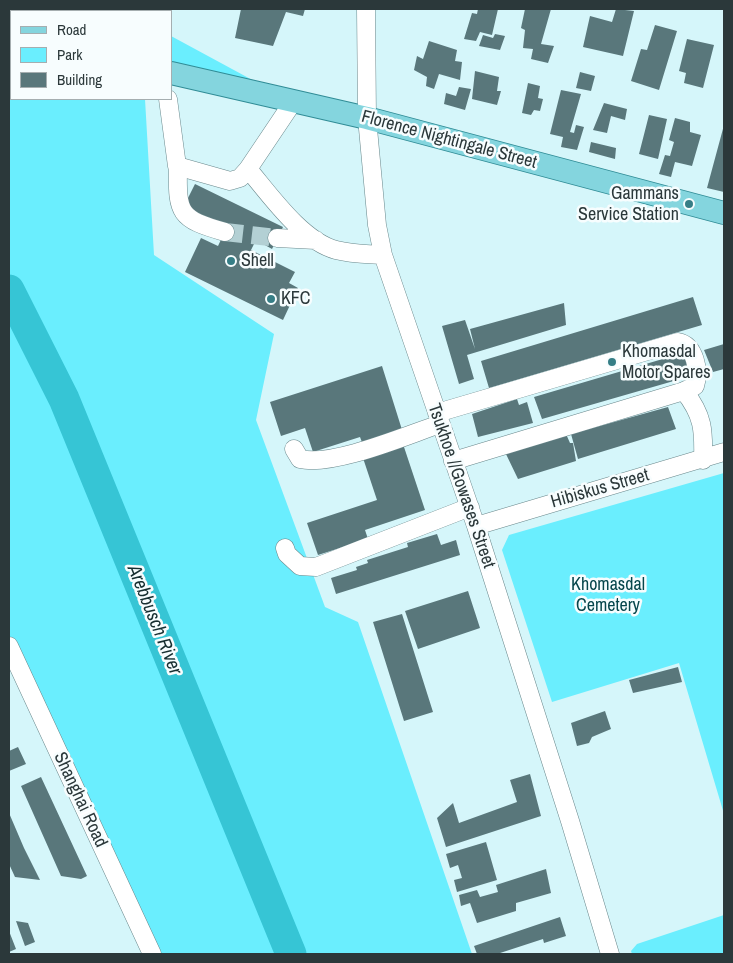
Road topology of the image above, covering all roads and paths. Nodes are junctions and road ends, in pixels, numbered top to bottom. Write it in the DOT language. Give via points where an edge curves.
graph roads {
  1 [pos="366,9"];
  2 [pos="172,73"];
  3 [pos="168,100"];
  4 [pos="293,102"];
  5 [pos="367,118"];
  6 [pos="178,167"];
  7 [pos="248,169"];
  8 [pos="724,213"];
  9 [pos="225,232"];
  10 [pos="278,238"];
  11 [pos="316,240"];
  12 [pos="383,255"];
  13 [pos="684,391"];
  14 [pos="439,419"];
  15 [pos="294,449"];
  16 [pos="724,452"];
  17 [pos="702,460"];
  18 [pos="453,461"];
  19 [pos="470,508"];
  20 [pos="476,526"];
  21 [pos="285,548"];
  22 [pos="9,646"];
  23 [pos="152,954"];
  24 [pos="610,954"];
  1 -- 5 [label="street, Tsukhoe //Gowases Street"];
  2 -- 4 [label="main road, Florence Nightingale Street"];
  3 -- 6 [label="street"];
  4 -- 5 [label="main road, Florence Nightingale Street"];
  4 -- 7 [label="street"];
  5 -- 8 [label="main road, Florence Nightingale Street"];
  5 -- 12 [label="street, Tsukhoe //Gowases Street"];
  6 -- 7 [label="street" via="230,181 240,178"];
  6 -- 9 [label="street" via="177,198 181,210 189,219"];
  7 -- 11 [label="street" via="275,202"];
  10 -- 11 [label="street"];
  11 -- 12 [label="street" via="336,250"];
  12 -- 14 [label="street, Tsukhoe //Gowases Street"];
  13 -- 14 [label="street" via="695,386 698,376 692,352 684,343 678,342"];
  13 -- 17 [label="street" via="702,423"];
  13 -- 18 [label="street"];
  14 -- 15 [label="street" via="331,458 300,459"];
  14 -- 18 [label="street, Tsukhoe //Gowases Street"];
  16 -- 17 [label="street, Hibiskus Street"];
  17 -- 20 [label="street, Hibiskus Street"];
  18 -- 19 [label="street, Tsukhoe //Gowases Street"];
  19 -- 20 [label="street, Tsukhoe //Gowases Street"];
  19 -- 21 [label="street" via="316,567 300,566"];
  20 -- 24 [label="street, Tsukhoe //Gowases Street"];
  22 -- 23 [label="street, Shanghai Road"];
}
